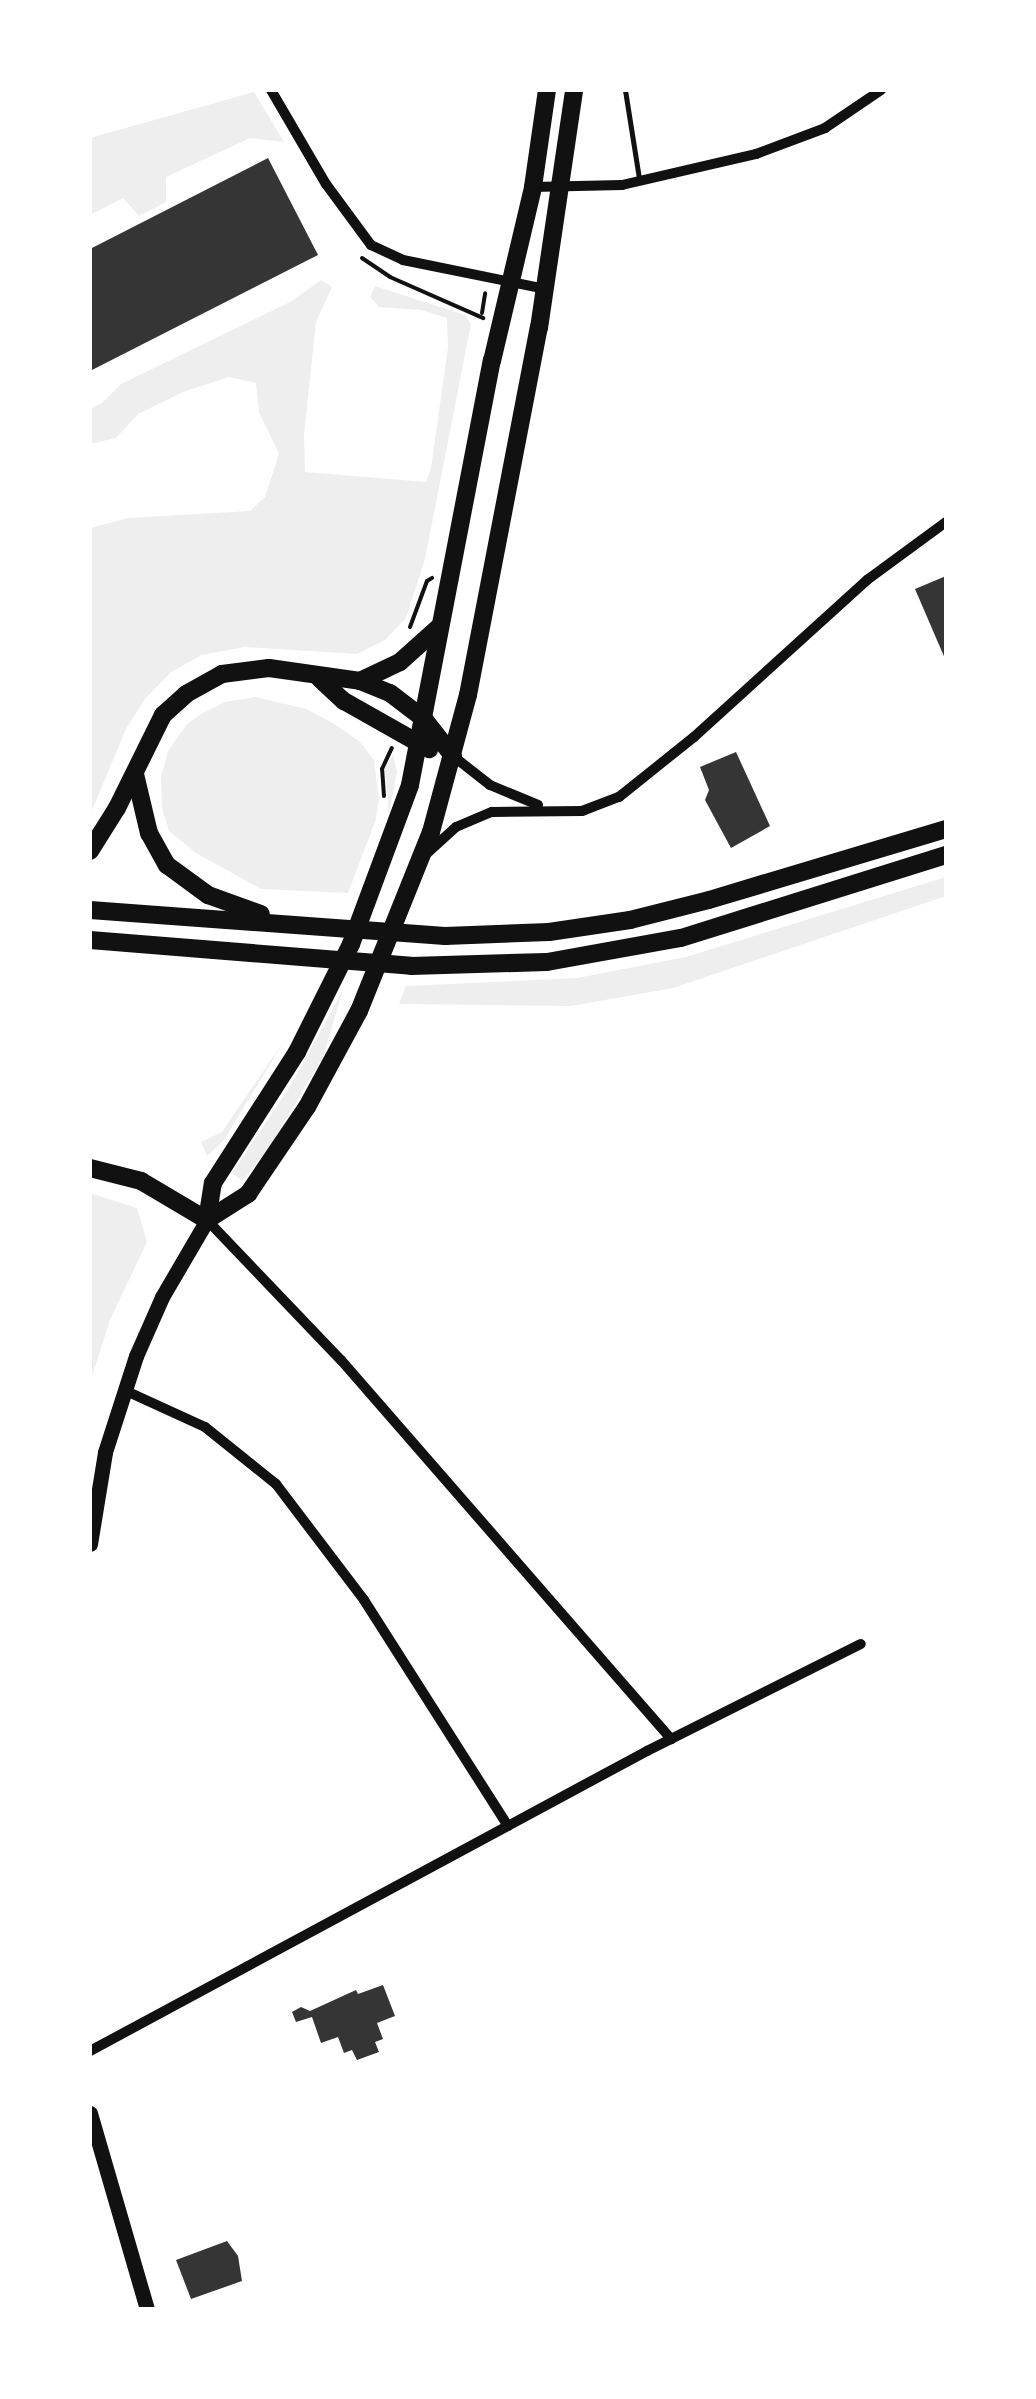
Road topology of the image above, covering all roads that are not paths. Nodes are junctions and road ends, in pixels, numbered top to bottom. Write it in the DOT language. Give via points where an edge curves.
graph roads {
  1 [pos="270,90"];
  2 [pos="547,90"];
  3 [pos="574,90"];
  4 [pos="624,90"];
  5 [pos="881,90"];
  6 [pos="640,181"];
  7 [pos="562,183"];
  8 [pos="532,187"];
  9 [pos="511,284"];
  10 [pos="546,289"];
  11 [pos="946,522"];
  12 [pos="441,625"];
  13 [pos="320,679"];
  14 [pos="360,681"];
  15 [pos="424,719"];
  16 [pos="418,744"];
  17 [pos="453,756"];
  18 [pos="135,774"];
  19 [pos="549,809"];
  20 [pos="946,829"];
  21 [pos="90,851"];
  22 [pos="946,855"];
  23 [pos="420,863"];
  24 [pos="90,910"];
  25 [pos="325,928"];
  26 [pos="90,940"];
  27 [pos="90,1168"];
  28 [pos="206,1220"];
  29 [pos="124,1390"];
  30 [pos="90,1544"];
  31 [pos="861,1644"];
  32 [pos="671,1739"];
  33 [pos="508,1826"];
  34 [pos="90,2051"];
  35 [pos="90,2112"];
  36 [pos="147,2309"];
  1 -- 9 [label="street" via="371,245 404,260"];
  2 -- 8 [label="main road"];
  3 -- 7 [label="main road"];
  4 -- 6 [label="lane"];
  5 -- 6 [label="street" via="825,128 756,154"];
  6 -- 7 [label="street"];
  7 -- 8 [label="street"];
  7 -- 10 [label="main road"];
  8 -- 9 [label="main road"];
  9 -- 10 [label="street"];
  9 -- 12 [label="main road"];
  10 -- 17 [label="main road"];
  11 -- 19 [label="street" via="868,580 640,782 603,805"];
  12 -- 14 [label="main road" via="400,662"];
  12 -- 15 [label="main road"];
  13 -- 14 [label="main road"];
  13 -- 16 [label="main road" via="344,702"];
  13 -- 18 [label="main road" via="258,669 206,681 163,715"];
  14 -- 15 [label="main road"];
  15 -- 16 [label="main road"];
  15 -- 17 [label="main road"];
  16 -- 17 [label="main road"];
  16 -- 28 [label="main road" via="372,894 311,1027 213,1182"];
  17 -- 19 [label="street" via="490,785"];
  17 -- 23 [label="main road"];
  18 -- 21 [label="main road"];
  18 -- 25 [label="main road" via="148,833 178,877 236,908"];
  19 -- 23 [label="street" via="480,816 456,827"];
  20 -- 25 [label="main road" via="736,893 602,924 494,936"];
  22 -- 26 [label="main road" via="694,934 547,962 412,966"];
  23 -- 28 [label="main road" via="351,1028 290,1134 248,1194"];
  24 -- 25 [label="main road"];
  27 -- 28 [label="main road" via="141,1181"];
  28 -- 29 [label="main road" via="162,1296"];
  28 -- 32 [label="street" via="341,1360"];
  29 -- 30 [label="main road" via="105,1452"];
  29 -- 33 [label="street" via="205,1427 276,1484 382,1630"];
  31 -- 32 [label="street"];
  32 -- 33 [label="street"];
  33 -- 34 [label="street"];
  35 -- 36 [label="main road"];
}
